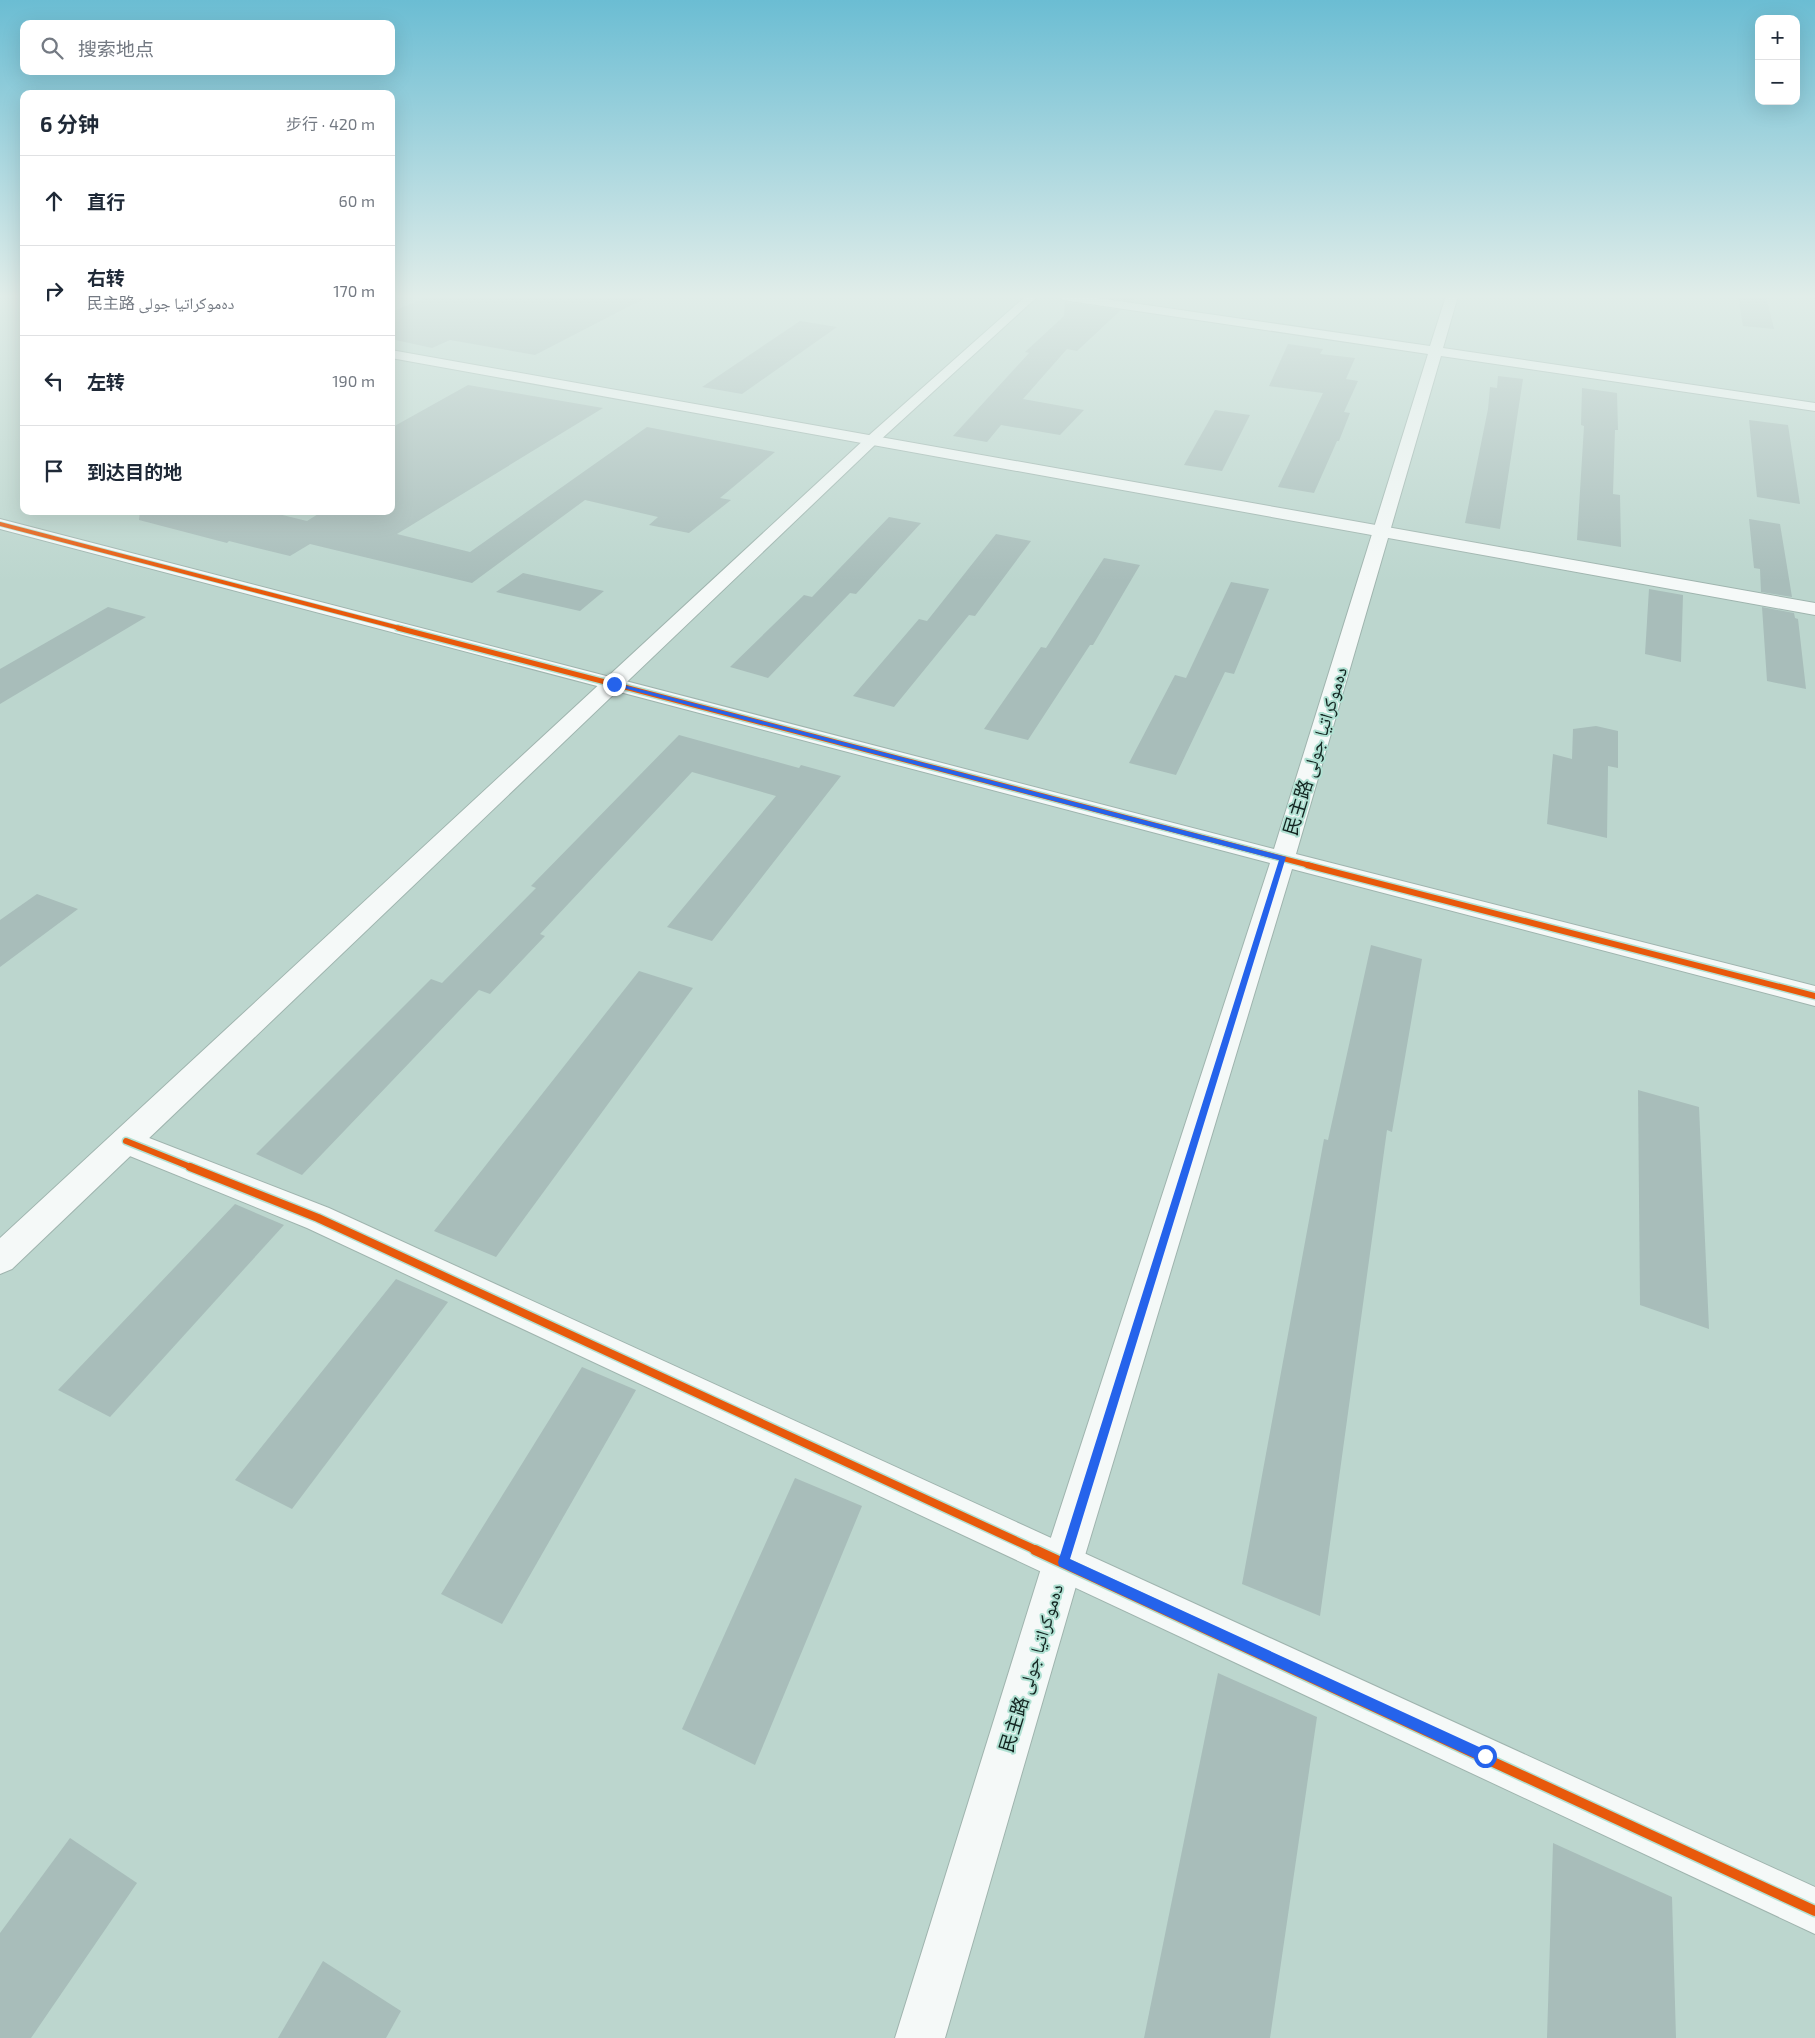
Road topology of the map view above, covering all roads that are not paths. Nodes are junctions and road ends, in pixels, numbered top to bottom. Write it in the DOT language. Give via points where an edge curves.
graph roads {
  1 [pos="599,391"];
  2 [pos="926,391"];
  3 [pos="1423,391"];
  4 [pos="1707,391"];
  5 [pos="1815,407"];
  6 [pos="872,440"];
  7 [pos="0,524"];
  8 [pos="1381,532"];
  9 [pos="1815,609"];
  10 [pos="614,684"];
  11 [pos="1283,859"];
  12 [pos="1815,996"];
  13 [pos="126,1141"];
  14 [pos="0,1259"];
  15 [pos="1063,1562"];
  16 [pos="1815,1910"];
  17 [pos="920,2038"];
  1 -- 6 [label="street"];
  2 -- 6 [label="street"];
  3 -- 8 [label="street, 民主路 دەموكراتيا جولى"];
  4 -- 5 [label="street"];
  6 -- 8 [label="street"];
  6 -- 10 [label="street"];
  7 -- 10 [label="street"];
  8 -- 9 [label="street"];
  8 -- 11 [label="street, 民主路 دەموكراتيا جولى"];
  10 -- 11 [label="street"];
  10 -- 13 [label="street"];
  11 -- 12 [label="street"];
  11 -- 15 [label="street, 民主路 دەموكراتيا جولى"];
  13 -- 14 [label="street"];
  13 -- 15 [label="street" via="318,1218"];
  15 -- 16 [label="street"];
  15 -- 17 [label="street, 民主路 دەموكراتيا جولى"];
}
